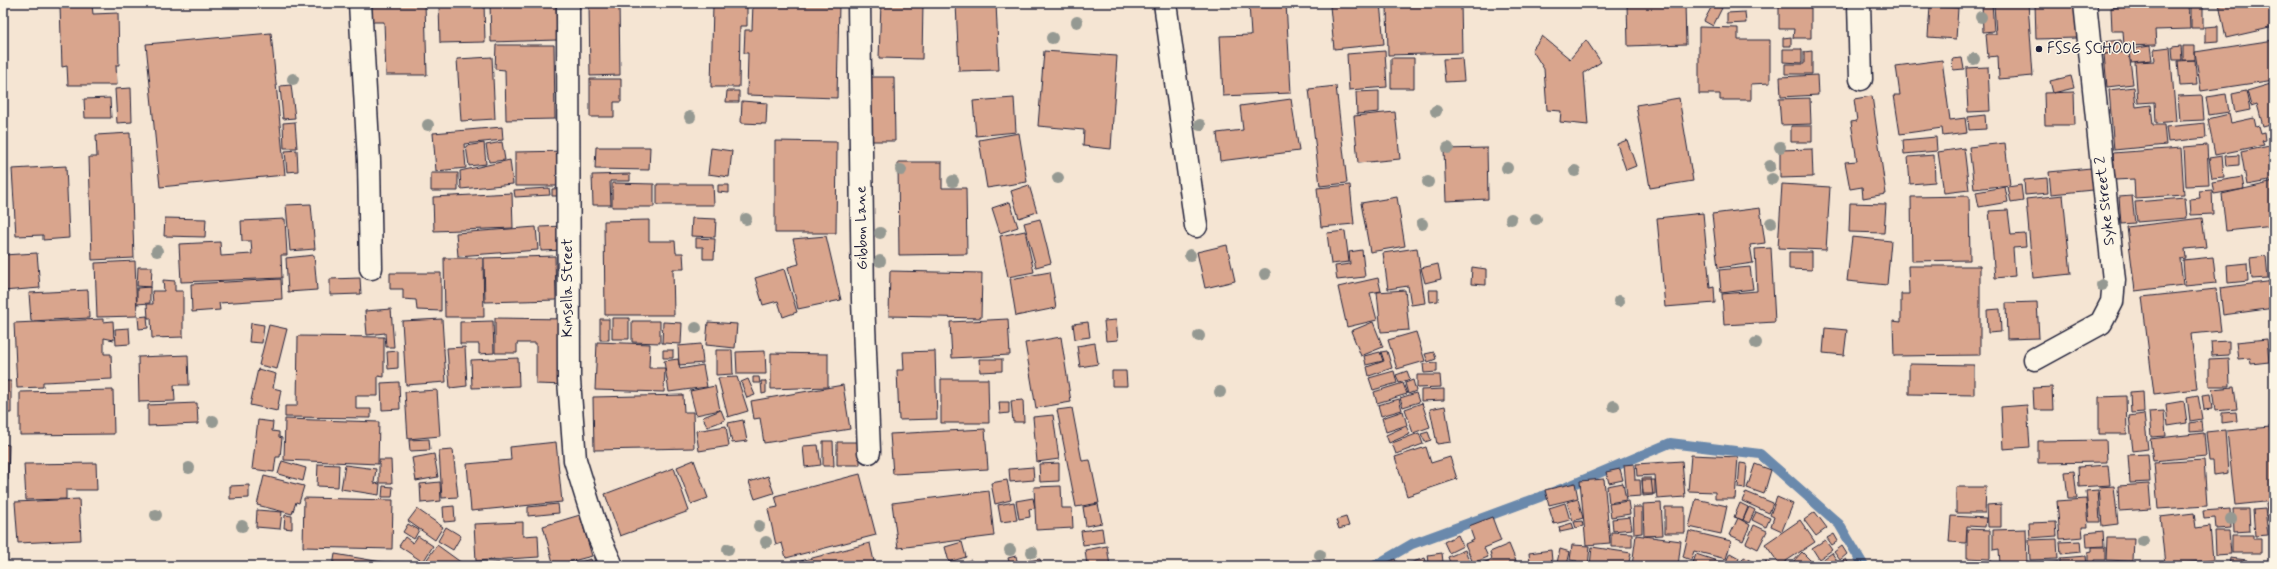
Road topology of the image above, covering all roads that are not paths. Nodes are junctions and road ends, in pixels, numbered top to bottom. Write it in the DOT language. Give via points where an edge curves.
graph roads {
  1 [pos="360,3"];
  2 [pos="568,3"];
  3 [pos="859,3"];
  4 [pos="1166,3"];
  5 [pos="1859,3"];
  6 [pos="2085,3"];
  7 [pos="1861,79"];
  8 [pos="1196,226"];
  9 [pos="371,268"];
  10 [pos="2035,359"];
  11 [pos="869,452"];
  12 [pos="612,566"];
  1 -- 9 [label="street" via="369,161"];
  2 -- 12 [label="street, Kinsella Street" via="571,409 575,460 599,537"];
  3 -- 11 [label="street, Gibbon Lane" via="863,300"];
  4 -- 8 [label="street"];
  5 -- 7 [label="street"];
  6 -- 10 [label="street, Syke Street 2" via="2114,280 2112,302 2101,322"];
}
